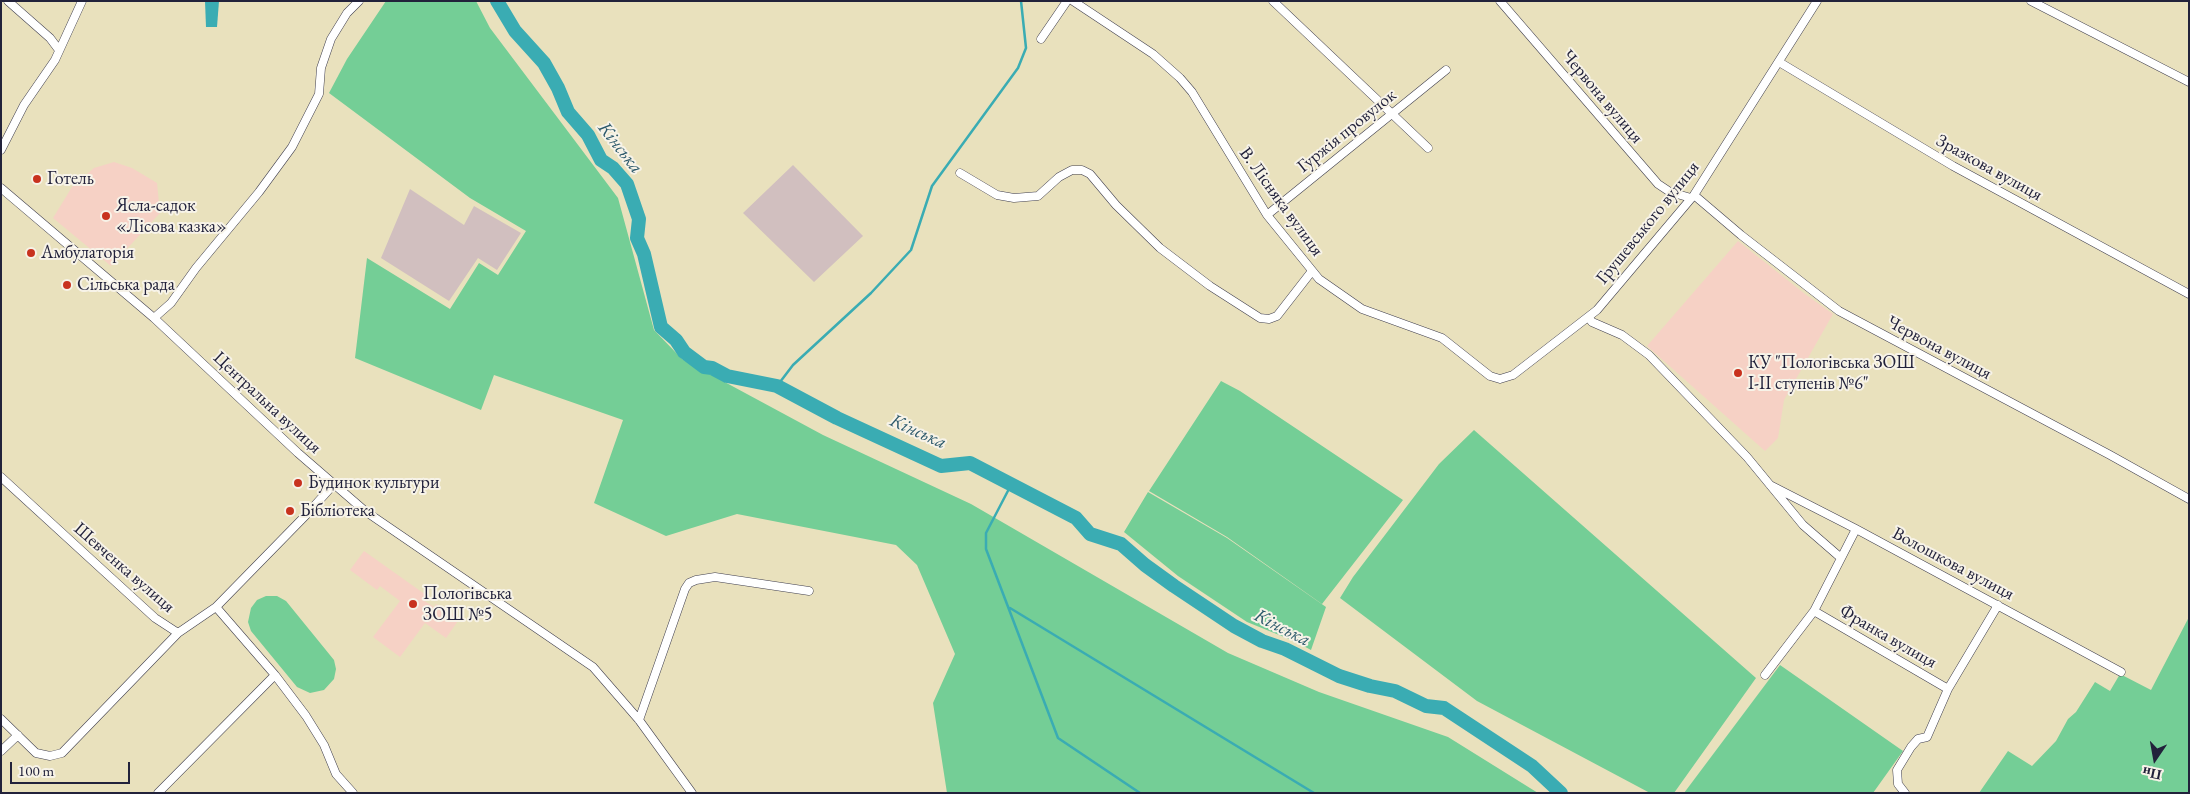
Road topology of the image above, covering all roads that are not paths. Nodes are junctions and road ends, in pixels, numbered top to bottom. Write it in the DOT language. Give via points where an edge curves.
graph roads {
  1 [pos="8,1"];
  2 [pos="82,1"];
  3 [pos="359,1"];
  4 [pos="1067,1"];
  5 [pos="1073,1"];
  6 [pos="1273,1"];
  7 [pos="1500,1"];
  8 [pos="1817,1"];
  9 [pos="2031,1"];
  10 [pos="1041,39"];
  11 [pos="58,50"];
  12 [pos="1779,62"];
  13 [pos="1446,70"];
  14 [pos="2189,82"];
  15 [pos="1391,114"];
  16 [pos="1428,148"];
  17 [pos="1,150"];
  18 [pos="960,173"];
  19 [pos="1,188"];
  20 [pos="1692,197"];
  21 [pos="1267,215"];
  22 [pos="1312,271"];
  23 [pos="2189,294"];
  24 [pos="154,318"];
  25 [pos="1589,318"];
  26 [pos="1500,379"];
  27 [pos="1,477"];
  28 [pos="334,484"];
  29 [pos="1770,485"];
  30 [pos="2189,499"];
  31 [pos="1856,529"];
  32 [pos="1841,558"];
  33 [pos="809,591"];
  34 [pos="1998,606"];
  35 [pos="216,607"];
  36 [pos="1814,611"];
  37 [pos="178,633"];
  38 [pos="2121,672"];
  39 [pos="274,675"];
  40 [pos="1766,675"];
  41 [pos="1948,689"];
  42 [pos="1,719"];
  43 [pos="639,720"];
  44 [pos="18,735"];
  45 [pos="1,751"];
  46 [pos="158,793"];
  47 [pos="353,793"];
  48 [pos="692,793"];
  49 [pos="1905,793"];
  1 -- 11 [label="street" via="50,38"];
  2 -- 11 [label="street"];
  3 -- 24 [label="street" via="347,13 331,39 321,68 319,94 292,147 171,303"];
  4 -- 10 [label="street"];
  5 -- 21 [label="street, В. Лісняка вулиця" via="1153,54 1180,78 1192,92"];
  6 -- 15 [label="street"];
  7 -- 20 [label="street, Червона вулиця" via="1658,184 1670,192"];
  8 -- 12 [label="street, Грушевського вулиця"];
  9 -- 14 [label="street"];
  11 -- 17 [label="street"];
  12 -- 20 [label="street, Грушевського вулиця"];
  12 -- 23 [label="street, Зразкова вулиця" via="1952,166"];
  13 -- 15 [label="street, Гуржія провулок"];
  15 -- 16 [label="street"];
  15 -- 21 [label="street, Гуржія провулок"];
  18 -- 22 [label="street" via="997,195 1014,198 1038,196 1059,177 1072,170 1082,170 1090,174 1160,248 1260,318 1277,316"];
  19 -- 24 [label="street, Центральна вулиця"];
  20 -- 25 [label="street, Грушевського вулиця"];
  20 -- 30 [label="street, Червона вулиця" via="1839,311"];
  21 -- 22 [label="street, В. Лісняка вулиця"];
  22 -- 26 [label="street, В. Лісняка вулиця" via="1362,308 1442,338 1490,376"];
  24 -- 28 [label="street, Центральна вулиця"];
  25 -- 26 [label="street, Грушевського вулиця" via="1513,375"];
  25 -- 29 [label="street, Волошкова вулиця" via="1622,335 1649,355"];
  27 -- 37 [label="street, Шевченка вулиця" via="155,618"];
  28 -- 35 [label="street, Шевченка вулиця"];
  28 -- 43 [label="street, Центральна вулиця" via="365,511 593,667"];
  29 -- 31 [label="street, Волошкова вулиця"];
  29 -- 32 [label="street, Волошкова вулиця" via="1803,525"];
  31 -- 32 [label="street, Франка вулиця"];
  31 -- 34 [label="street, Волошкова вулиця"];
  32 -- 36 [label="street, Франка вулиця"];
  33 -- 43 [label="street" via="716,578 689,583"];
  34 -- 38 [label="street, Волошкова вулиця"];
  34 -- 41 [label="street, Франка вулиця"];
  35 -- 37 [label="street, Шевченка вулиця"];
  35 -- 39 [label="street"];
  36 -- 40 [label="street, Франка вулиця"];
  36 -- 41 [label="street, Франка вулиця"];
  37 -- 44 [label="street" via="62,753 50,756 36,753"];
  39 -- 46 [label="street"];
  39 -- 47 [label="street" via="306,716 324,745 336,774"];
  41 -- 49 [label="street, Франка вулиця" via="1927,737 1918,739 1897,770 1898,784"];
  42 -- 44 [label="street"];
  43 -- 48 [label="street, Центральна вулиця"];
  44 -- 45 [label="street"];
}
